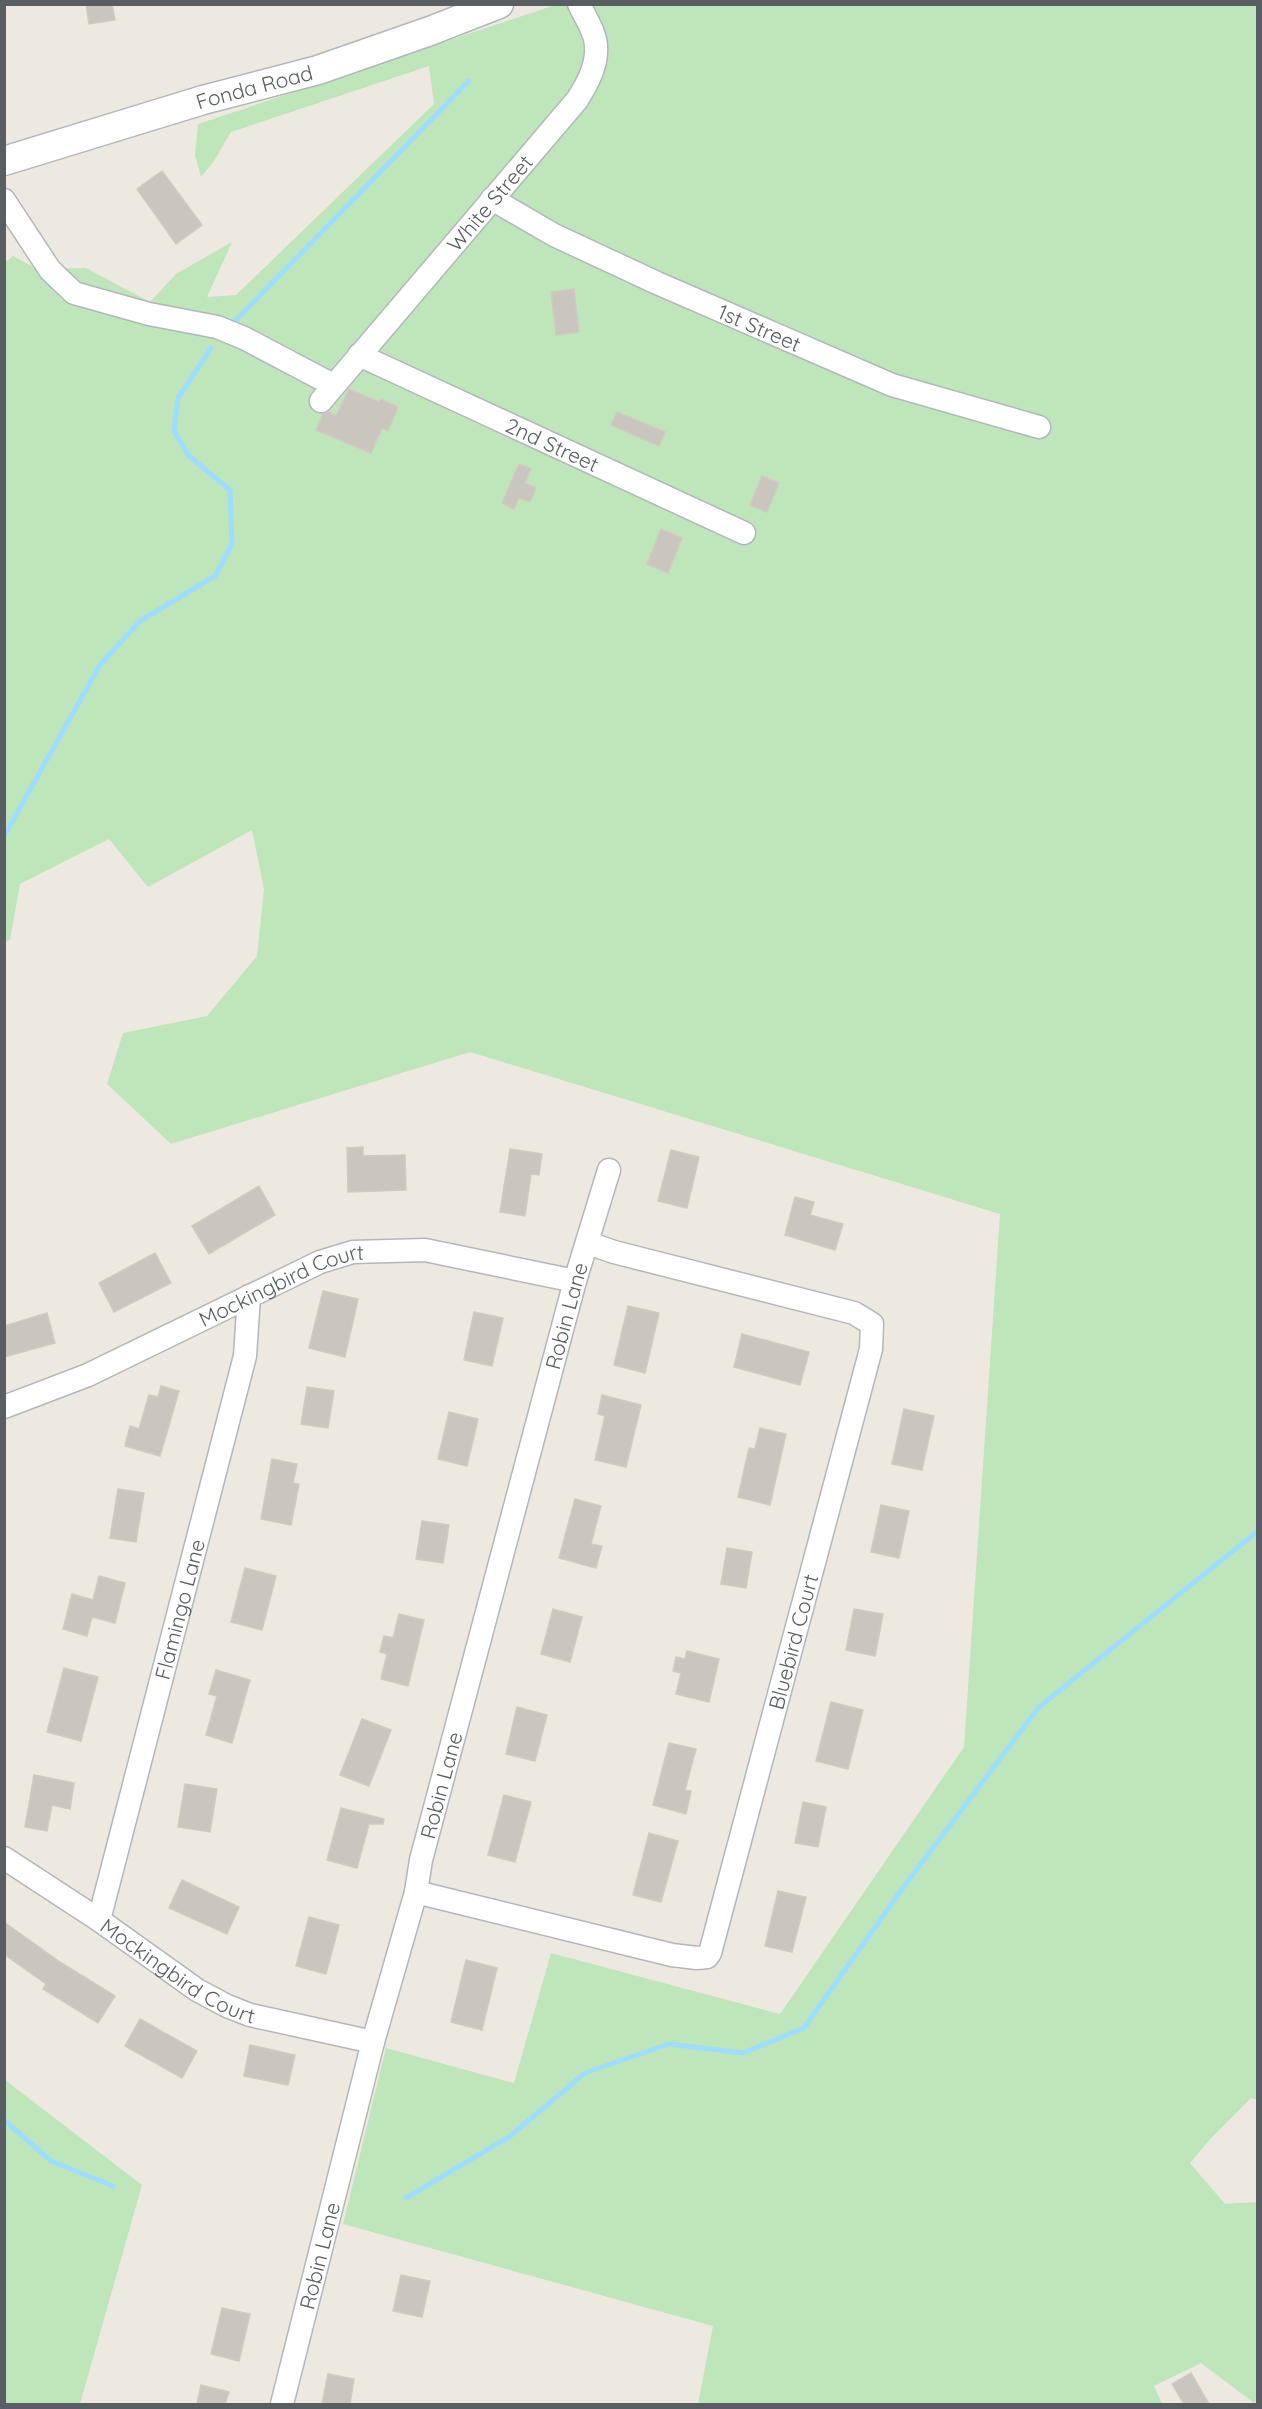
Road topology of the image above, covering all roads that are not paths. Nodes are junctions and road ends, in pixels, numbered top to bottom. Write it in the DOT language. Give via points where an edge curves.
graph roads {
  1 [pos="500,4"];
  2 [pos="579,4"];
  3 [pos="4,160"];
  4 [pos="492,199"];
  5 [pos="4,200"];
  6 [pos="359,355"];
  7 [pos="1039,427"];
  8 [pos="744,533"];
  9 [pos="609,1170"];
  10 [pos="588,1243"];
  11 [pos="575,1281"];
  12 [pos="249,1296"];
  13 [pos="4,1407"];
  14 [pos="4,1858"];
  15 [pos="416,1892"];
  16 [pos="99,1920"];
  17 [pos="373,2042"];
  18 [pos="282,2404"];
  1 -- 3 [label="street, Fonda Road" via="318,70 202,100"];
  2 -- 4 [label="street, White Street" via="595,40 590,80"];
  4 -- 6 [label="street, White Street"];
  4 -- 7 [label="street, 1st Street" via="554,235 892,385"];
  5 -- 6 [label="street, White Street" via="50,270 74,292 149,314 217,327 244,338 327,393"];
  6 -- 8 [label="street, 2nd Street"];
  9 -- 10 [label="street, Robin Lane"];
  10 -- 11 [label="street, Robin Lane"];
  10 -- 15 [label="street, Bluebird Court" via="854,1313 872,1324 872,1349 707,1957 672,1955"];
  11 -- 12 [label="street, Mockingbird Court" via="425,1250 352,1252 320,1262"];
  11 -- 15 [label="street, Robin Lane" via="424,1849"];
  12 -- 13 [label="street, Mockingbird Court" via="88,1375"];
  12 -- 16 [label="street, Flamingo Lane" via="245,1356"];
  14 -- 16 [label="street, Mockingbird Court"];
  15 -- 17 [label="street, Robin Lane"];
  16 -- 17 [label="street, Mockingbird Court" via="197,1990 226,2006 250,2015"];
  17 -- 18 [label="street, Robin Lane"];
}
